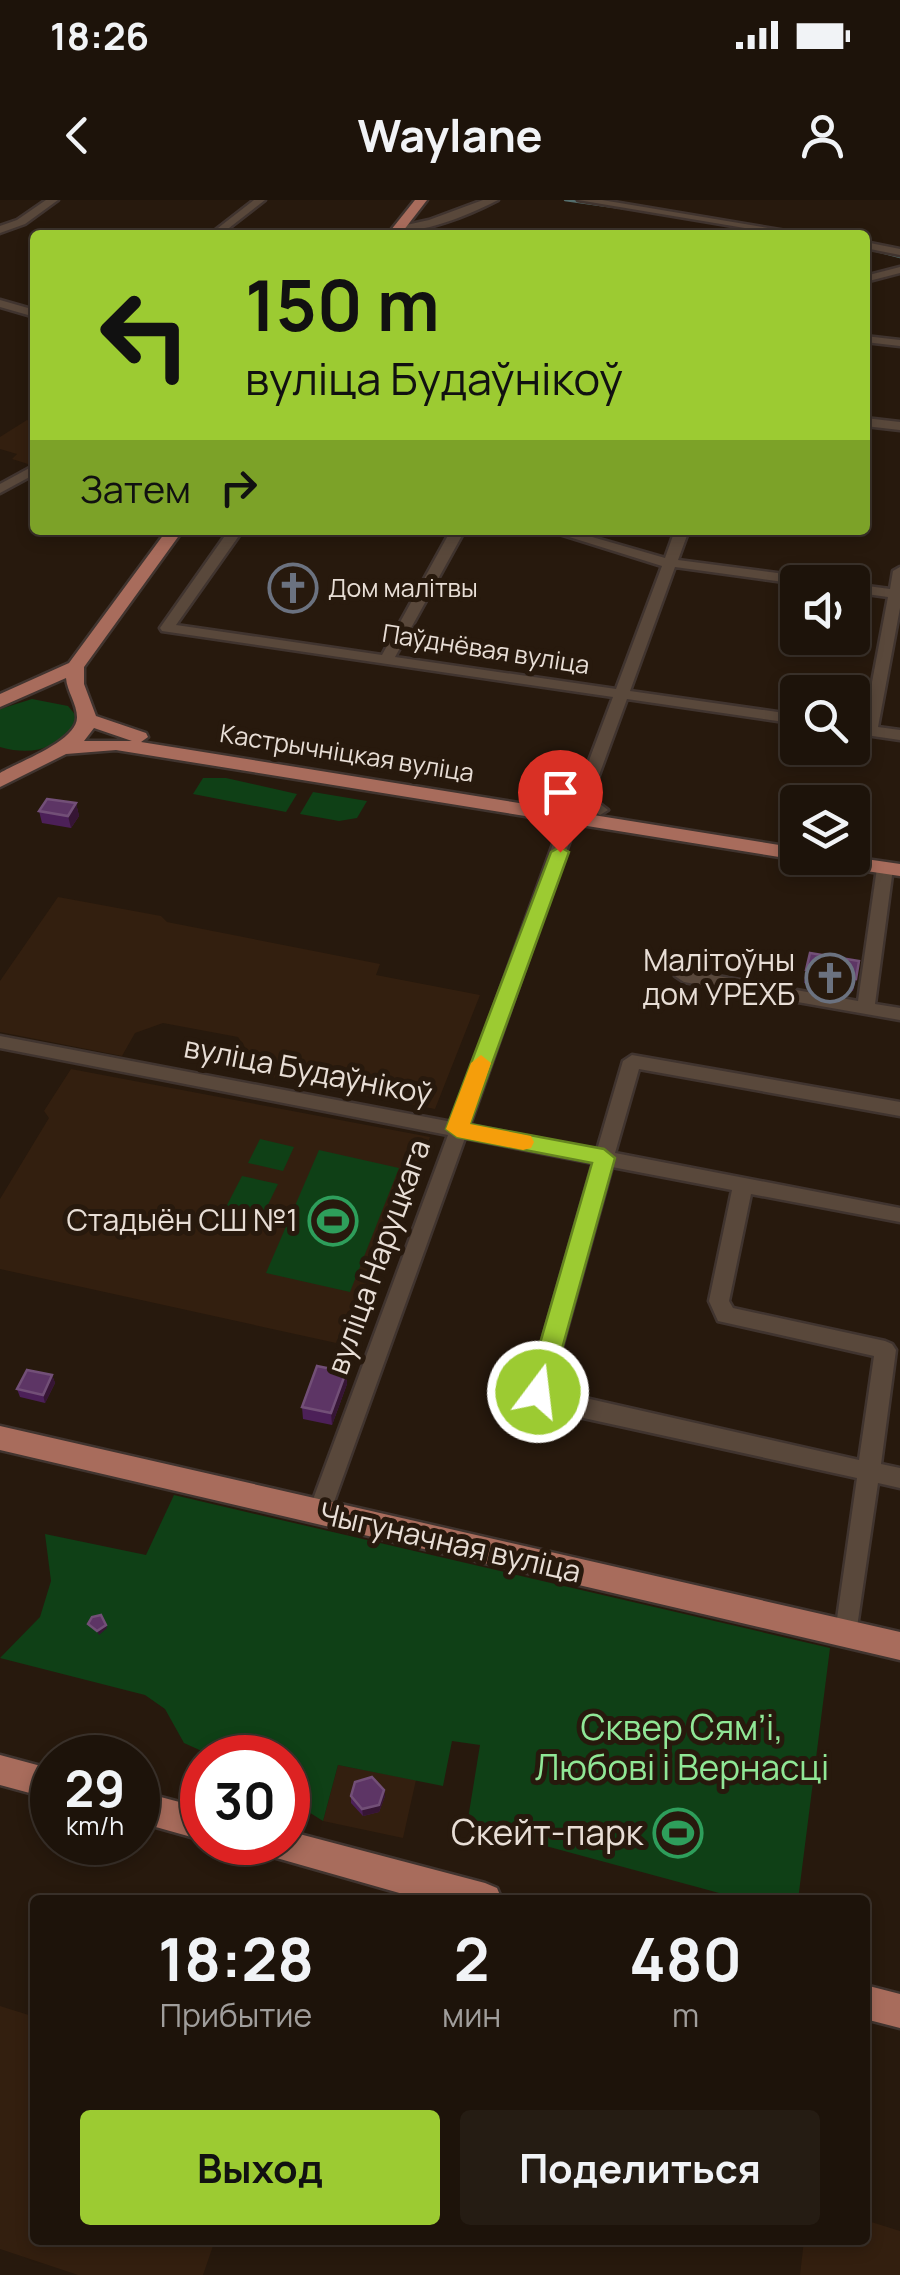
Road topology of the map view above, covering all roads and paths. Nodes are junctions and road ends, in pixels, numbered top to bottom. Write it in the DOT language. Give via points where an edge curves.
graph roads {
  1 [pos="53,200"];
  2 [pos="260,200"];
  3 [pos="420,200"];
  4 [pos="493,200"];
  5 [pos="583,200"];
  6 [pos="0,230"];
  7 [pos="221,230"];
  8 [pos="397,230"];
  9 [pos="427,230"];
  10 [pos="774,230"];
  11 [pos="870,247"];
  12 [pos="900,252"];
  13 [pos="900,270"];
  14 [pos="870,279"];
  15 [pos="0,303"];
  16 [pos="30,312"];
  17 [pos="870,339"];
  18 [pos="900,342"];
  19 [pos="870,423"];
  20 [pos="900,426"];
  21 [pos="30,472"];
  22 [pos="0,489"];
  23 [pos="170,535"];
  24 [pos="232,535"];
  25 [pos="455,535"];
  26 [pos="572,535"];
  27 [pos="680,535"];
  28 [pos="671,562"];
  29 [pos="900,570"];
  30 [pos="780,577"];
  31 [pos="870,590"];
  32 [pos="898,594"];
  33 [pos="387,659"];
  34 [pos="75,666"];
  35 [pos="622,694"];
  36 [pos="9,698"];
  37 [pos="84,713"];
  38 [pos="780,717"];
  39 [pos="870,731"];
  40 [pos="900,735"];
  41 [pos="65,748"];
  42 [pos="5,755"];
  43 [pos="44,755"];
  44 [pos="0,781"];
  45 [pos="591,804"];
  46 [pos="528,810"];
  47 [pos="622,824"];
  48 [pos="780,838"];
  49 [pos="780,851"];
  50 [pos="560,852"];
  51 [pos="870,856"];
  52 [pos="870,863"];
  53 [pos="895,865"];
  54 [pos="684,976"];
  55 [pos="866,1008"];
  56 [pos="900,1014"];
  57 [pos="0,1042"];
  58 [pos="900,1109"];
  59 [pos="457,1129"];
  60 [pos="604,1158"];
  61 [pos="743,1184"];
  62 [pos="900,1215"];
  63 [pos="0,1438"];
  64 [pos="868,1470"];
  65 [pos="900,1478"];
  66 [pos="319,1513"];
  67 [pos="848,1633"];
  68 [pos="900,1646"];
  69 [pos="0,1770"];
  70 [pos="30,1778"];
  71 [pos="310,1853"];
  72 [pos="466,1895"];
  73 [pos="870,2003"];
  74 [pos="900,2011"];
  1 -- 6 [label="street"];
  2 -- 7 [label="street"];
  3 -- 8 [label="main road"];
  4 -- 9 [label="street" via="454,212"];
  5 -- 10 [label="street"];
  11 -- 12 [label="street"];
  13 -- 14 [label="street"];
  15 -- 16 [label="street"];
  17 -- 18 [label="street"];
  19 -- 20 [label="street"];
  21 -- 22 [label="street"];
  23 -- 34 [label="main road"];
  24 -- 33 [label="street, Паўднёвая вуліца" via="167,628"];
  25 -- 33 [label="street"];
  26 -- 28 [label="street"];
  27 -- 28 [label="street"];
  28 -- 30 [label="street"];
  28 -- 35 [label="street"];
  29 -- 32 [label="street"];
  31 -- 32 [label="street"];
  32 -- 39 [label="street"];
  33 -- 35 [label="street, Паўднёвая вуліца"];
  34 -- 36 [label="main road"];
  34 -- 37 [label="main road"];
  35 -- 38 [label="street, Паўднёвая вуліца"];
  35 -- 45 [label="street"];
  36 -- 37 [label="main road, Кастрычніцкая вуліца" via="48,695"];
  37 -- 41 [label="main road" via="84,731"];
  37 -- 45 [label="main road, Кастрычніцкая вуліца" via="123,734"];
  39 -- 40 [label="street"];
  41 -- 43 [label="main road, Кастрычніцкая вуліца"];
  41 -- 46 [label="main road, Кастрычніцкая вуліца" via="116,744"];
  42 -- 43 [label="main road"];
  43 -- 44 [label="main road"];
  45 -- 48 [label="main road, Кастрычніцкая вуліца"];
  46 -- 47 [label="main road, Кастрычніцкая вуліца"];
  46 -- 50 [label="street" via="565,832"];
  47 -- 49 [label="main road, Кастрычніцкая вуліца"];
  47 -- 50 [label="street" via="584,826"];
  50 -- 59 [label="street, вуліца Наруцкага"];
  51 -- 53 [label="main road"];
  52 -- 53 [label="main road"];
  53 -- 55 [label="street"];
  54 -- 55 [label="street"];
  55 -- 56 [label="street"];
  57 -- 59 [label="street, вуліца Будаўнікоў"];
  58 -- 60 [label="street" via="632,1061"];
  59 -- 60 [label="street, вуліца Будаўнікоў"];
  59 -- 66 [label="street, вуліца Наруцкага"];
  60 -- 61 [label="street, вуліца Будаўнікоў"];
  60 -- 64 [label="street" via="540,1396"];
  61 -- 62 [label="street, вуліца Будаўнікоў"];
  61 -- 64 [label="street" via="719,1306 731,1318 885,1350"];
  63 -- 66 [label="main road, Чыгуначная вуліца"];
  64 -- 65 [label="street"];
  64 -- 67 [label="street"];
  66 -- 67 [label="main road, Чыгуначная вуліца"];
  67 -- 68 [label="main road, Чыгуначная вуліца"];
  69 -- 70 [label="main road"];
  71 -- 72 [label="main road"];
  73 -- 74 [label="main road"];
}
